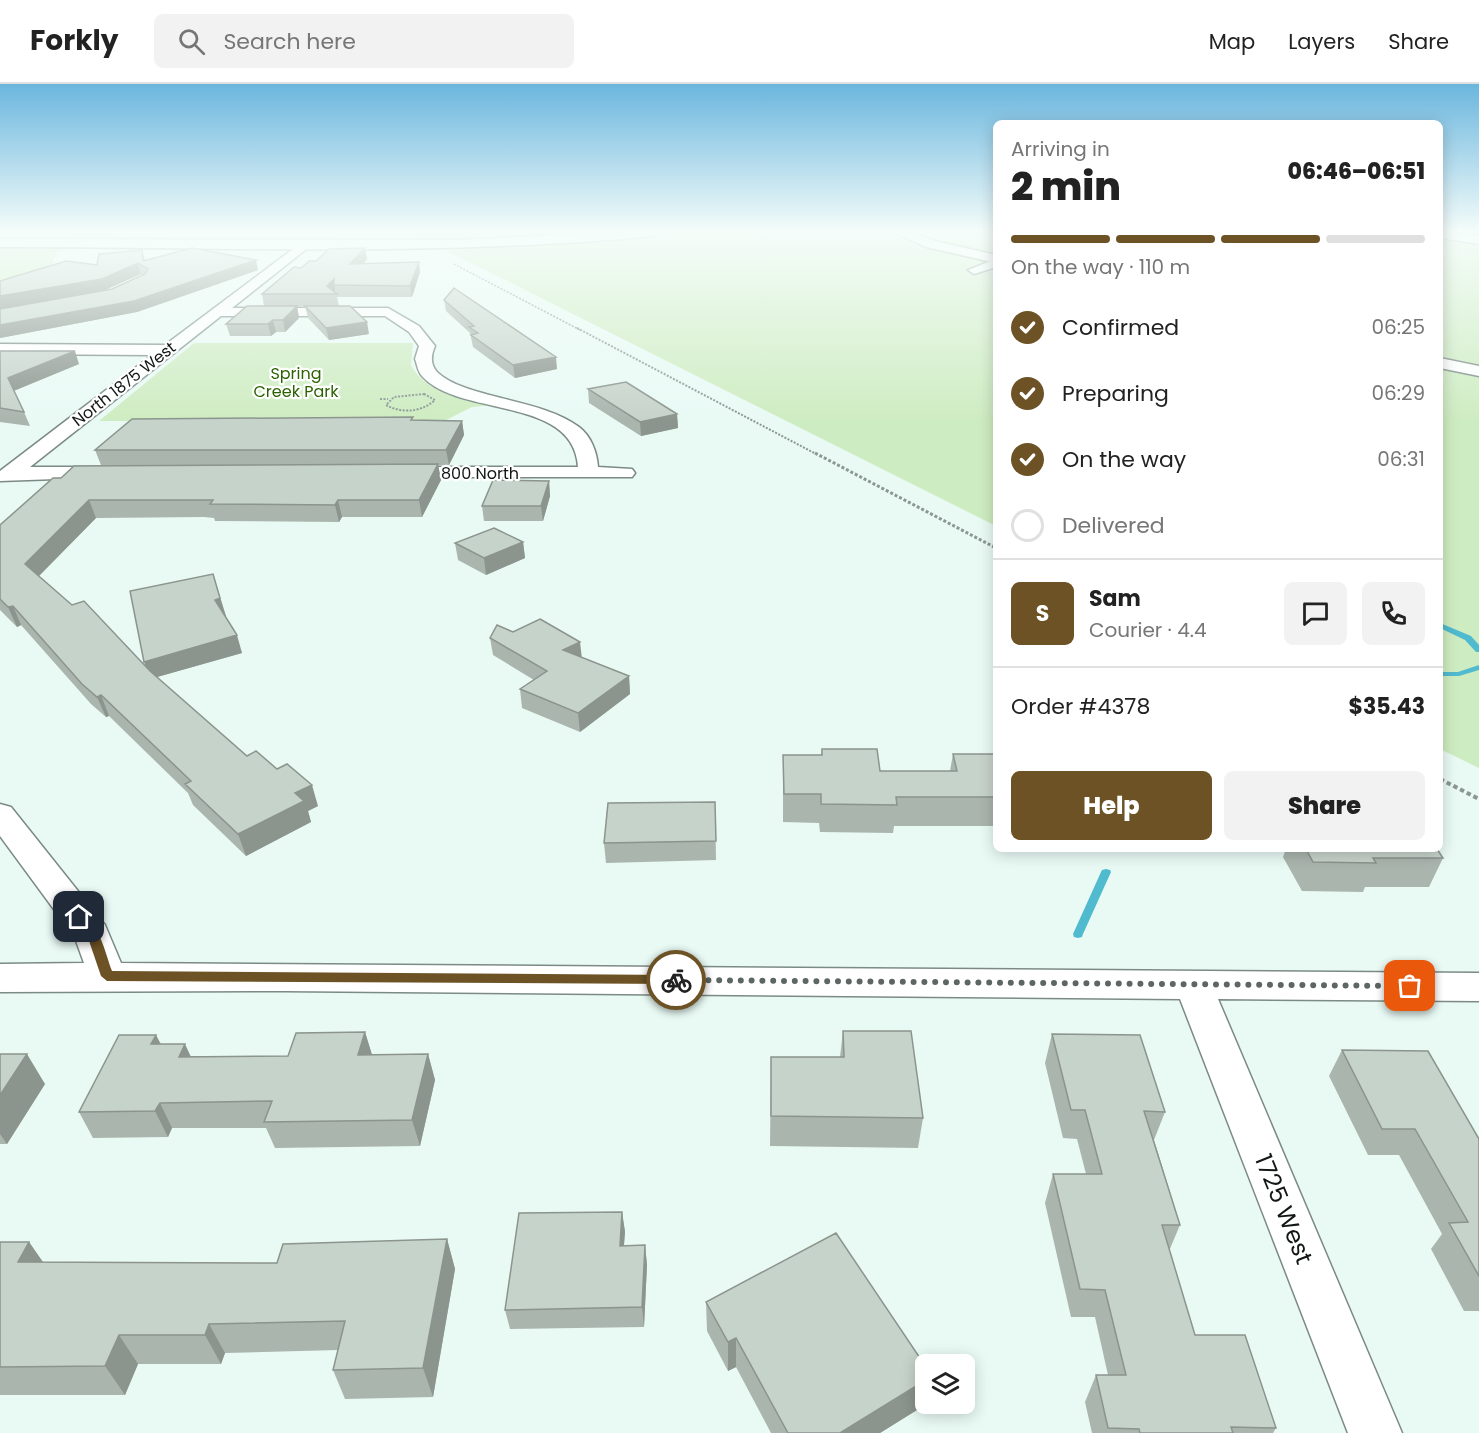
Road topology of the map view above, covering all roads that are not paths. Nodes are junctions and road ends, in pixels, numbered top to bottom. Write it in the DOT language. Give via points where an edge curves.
graph roads {
  1 [pos="239,295"];
  2 [pos="217,312"];
  3 [pos="0,349"];
  4 [pos="168,350"];
  5 [pos="1443,353"];
  6 [pos="1479,360"];
  7 [pos="1443,364"];
  8 [pos="1479,371"];
  9 [pos="129,472"];
  10 [pos="377,472"];
  11 [pos="590,472"];
  12 [pos="626,472"];
  13 [pos="5,477"];
  14 [pos="0,814"];
  15 [pos="107,976"];
  16 [pos="0,978"];
  17 [pos="1193,984"];
  18 [pos="1479,987"];
  19 [pos="1375,1433"];
  1 -- 2 [label="street, North 1875 West"];
  2 -- 4 [label="street, North 1875 West"];
  2 -- 11 [label="street" via="388,312 422,337 427,346 422,361 435,380 560,422 586,448"];
  3 -- 4 [label="street"];
  4 -- 13 [label="street, North 1875 West"];
  5 -- 6 [label="main road"];
  7 -- 8 [label="main road"];
  9 -- 13 [label="street"];
  10 -- 11 [label="street, 800 North"];
  11 -- 12 [label="street, 800 North"];
  14 -- 15 [label="street" via="92,934"];
  15 -- 16 [label="street"];
  15 -- 17 [label="street"];
  17 -- 18 [label="street"];
  17 -- 19 [label="street, 1725 West"];
}
